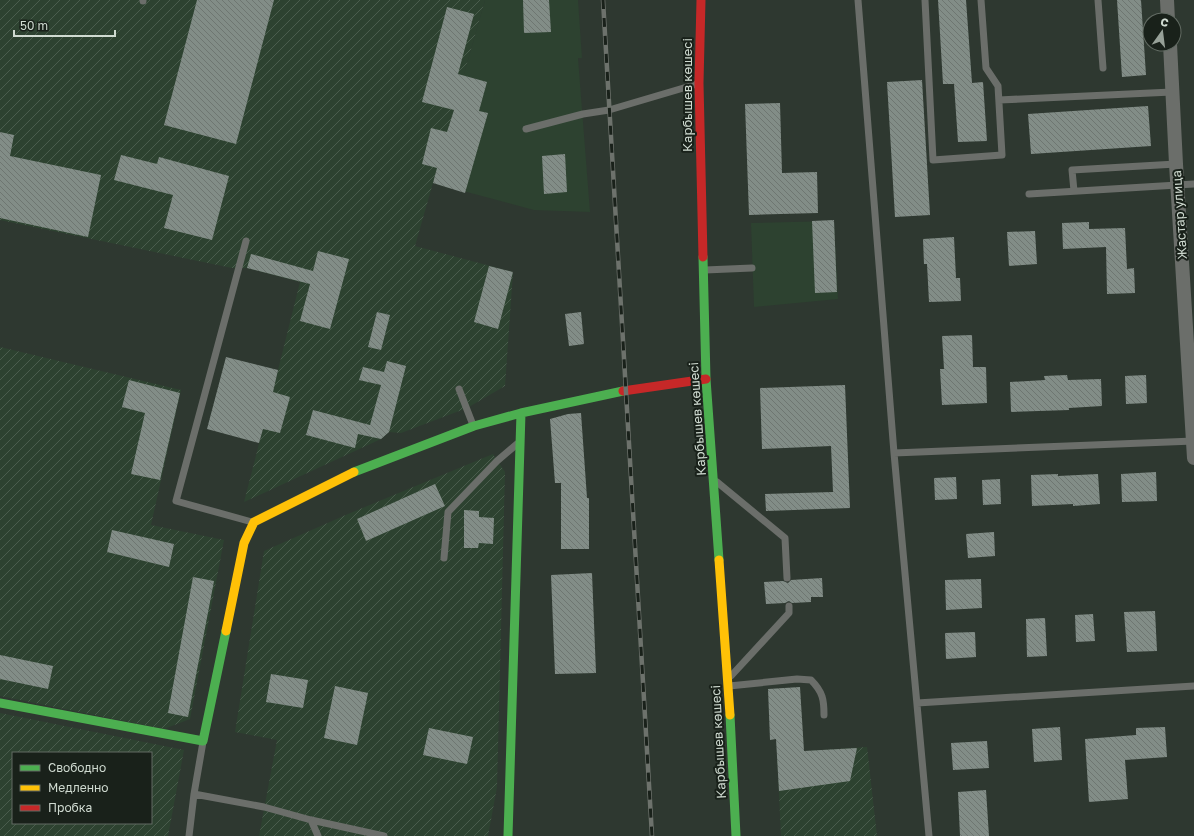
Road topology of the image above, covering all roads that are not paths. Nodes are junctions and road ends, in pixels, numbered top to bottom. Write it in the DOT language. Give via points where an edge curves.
graph roads {
  1 [pos="701,0"];
  2 [pos="858,0"];
  3 [pos="925,0"];
  4 [pos="981,0"];
  5 [pos="1098,0"];
  6 [pos="1167,0"];
  7 [pos="1168,12"];
  8 [pos="1170,52"];
  9 [pos="1103,68"];
  10 [pos="699,83"];
  11 [pos="1172,92"];
  12 [pos="999,100"];
  13 [pos="526,129"];
  14 [pos="1176,164"];
  15 [pos="1194,184"];
  16 [pos="1178,185"];
  17 [pos="1074,191"];
  18 [pos="1029,194"];
  19 [pos="246,241"];
  20 [pos="752,268"];
  21 [pos="702,270"];
  22 [pos="706,379"];
  23 [pos="459,389"];
  24 [pos="521,413"];
  25 [pos="474,426"];
  26 [pos="1194,441"];
  27 [pos="520,442"];
  28 [pos="894,453"];
  29 [pos="1194,458"];
  30 [pos="714,479"];
  31 [pos="254,522"];
  32 [pos="444,558"];
  33 [pos="787,578"];
  34 [pos="789,606"];
  35 [pos="728,682"];
  36 [pos="1194,686"];
  37 [pos="0,703"];
  38 [pos="917,703"];
  39 [pos="824,716"];
  40 [pos="203,742"];
  41 [pos="194,794"];
  42 [pos="311,820"];
  43 [pos="189,836"];
  44 [pos="318,836"];
  45 [pos="384,836"];
  46 [pos="508,836"];
  47 [pos="736,836"];
  48 [pos="929,836"];
  1 -- 10 [label="street, Карбышев көшесі"];
  2 -- 28 [label="lane"];
  3 -- 12 [label="lane" via="933,160 1002,155"];
  4 -- 12 [label="lane" via="986,68 998,86"];
  5 -- 9 [label="lane"];
  6 -- 7 [label="street"];
  8 -- 11 [label="street, Жастар улица"];
  10 -- 13 [label="lane" via="609,110"];
  10 -- 21 [label="street, Карбышев көшесі"];
  11 -- 12 [label="lane"];
  11 -- 14 [label="street, Жастар улица"];
  14 -- 16 [label="street, Жастар улица"];
  14 -- 17 [label="lane" via="1072,170"];
  15 -- 16 [label="lane"];
  16 -- 17 [label="lane"];
  16 -- 26 [label="street, Жастар улица"];
  17 -- 18 [label="lane"];
  19 -- 31 [label="lane" via="176,501"];
  20 -- 21 [label="lane"];
  21 -- 22 [label="street, Карбышев көшесі"];
  22 -- 24 [label="street" via="626,390"];
  22 -- 30 [label="street, Карбышев көшесі"];
  23 -- 25 [label="lane"];
  24 -- 25 [label="street"];
  24 -- 27 [label="street"];
  25 -- 31 [label="street" via="347,475"];
  26 -- 28 [label="lane"];
  26 -- 29 [label="street, Жастар улица"];
  27 -- 32 [label="lane" via="497,461 448,512"];
  27 -- 46 [label="street"];
  28 -- 38 [label="lane"];
  30 -- 33 [label="lane" via="785,538"];
  30 -- 35 [label="street, Карбышев көшесі"];
  31 -- 40 [label="street" via="244,543"];
  34 -- 35 [label="lane" via="789,613"];
  35 -- 39 [label="lane" via="811,680 818,687 824,701"];
  35 -- 47 [label="street, Карбышев көшесі"];
  36 -- 38 [label="lane"];
  37 -- 40 [label="street"];
  38 -- 48 [label="lane"];
  40 -- 41 [label="lane"];
  41 -- 42 [label="lane" via="264,807"];
  41 -- 43 [label="lane"];
  42 -- 44 [label="lane"];
  42 -- 45 [label="lane"];
}
